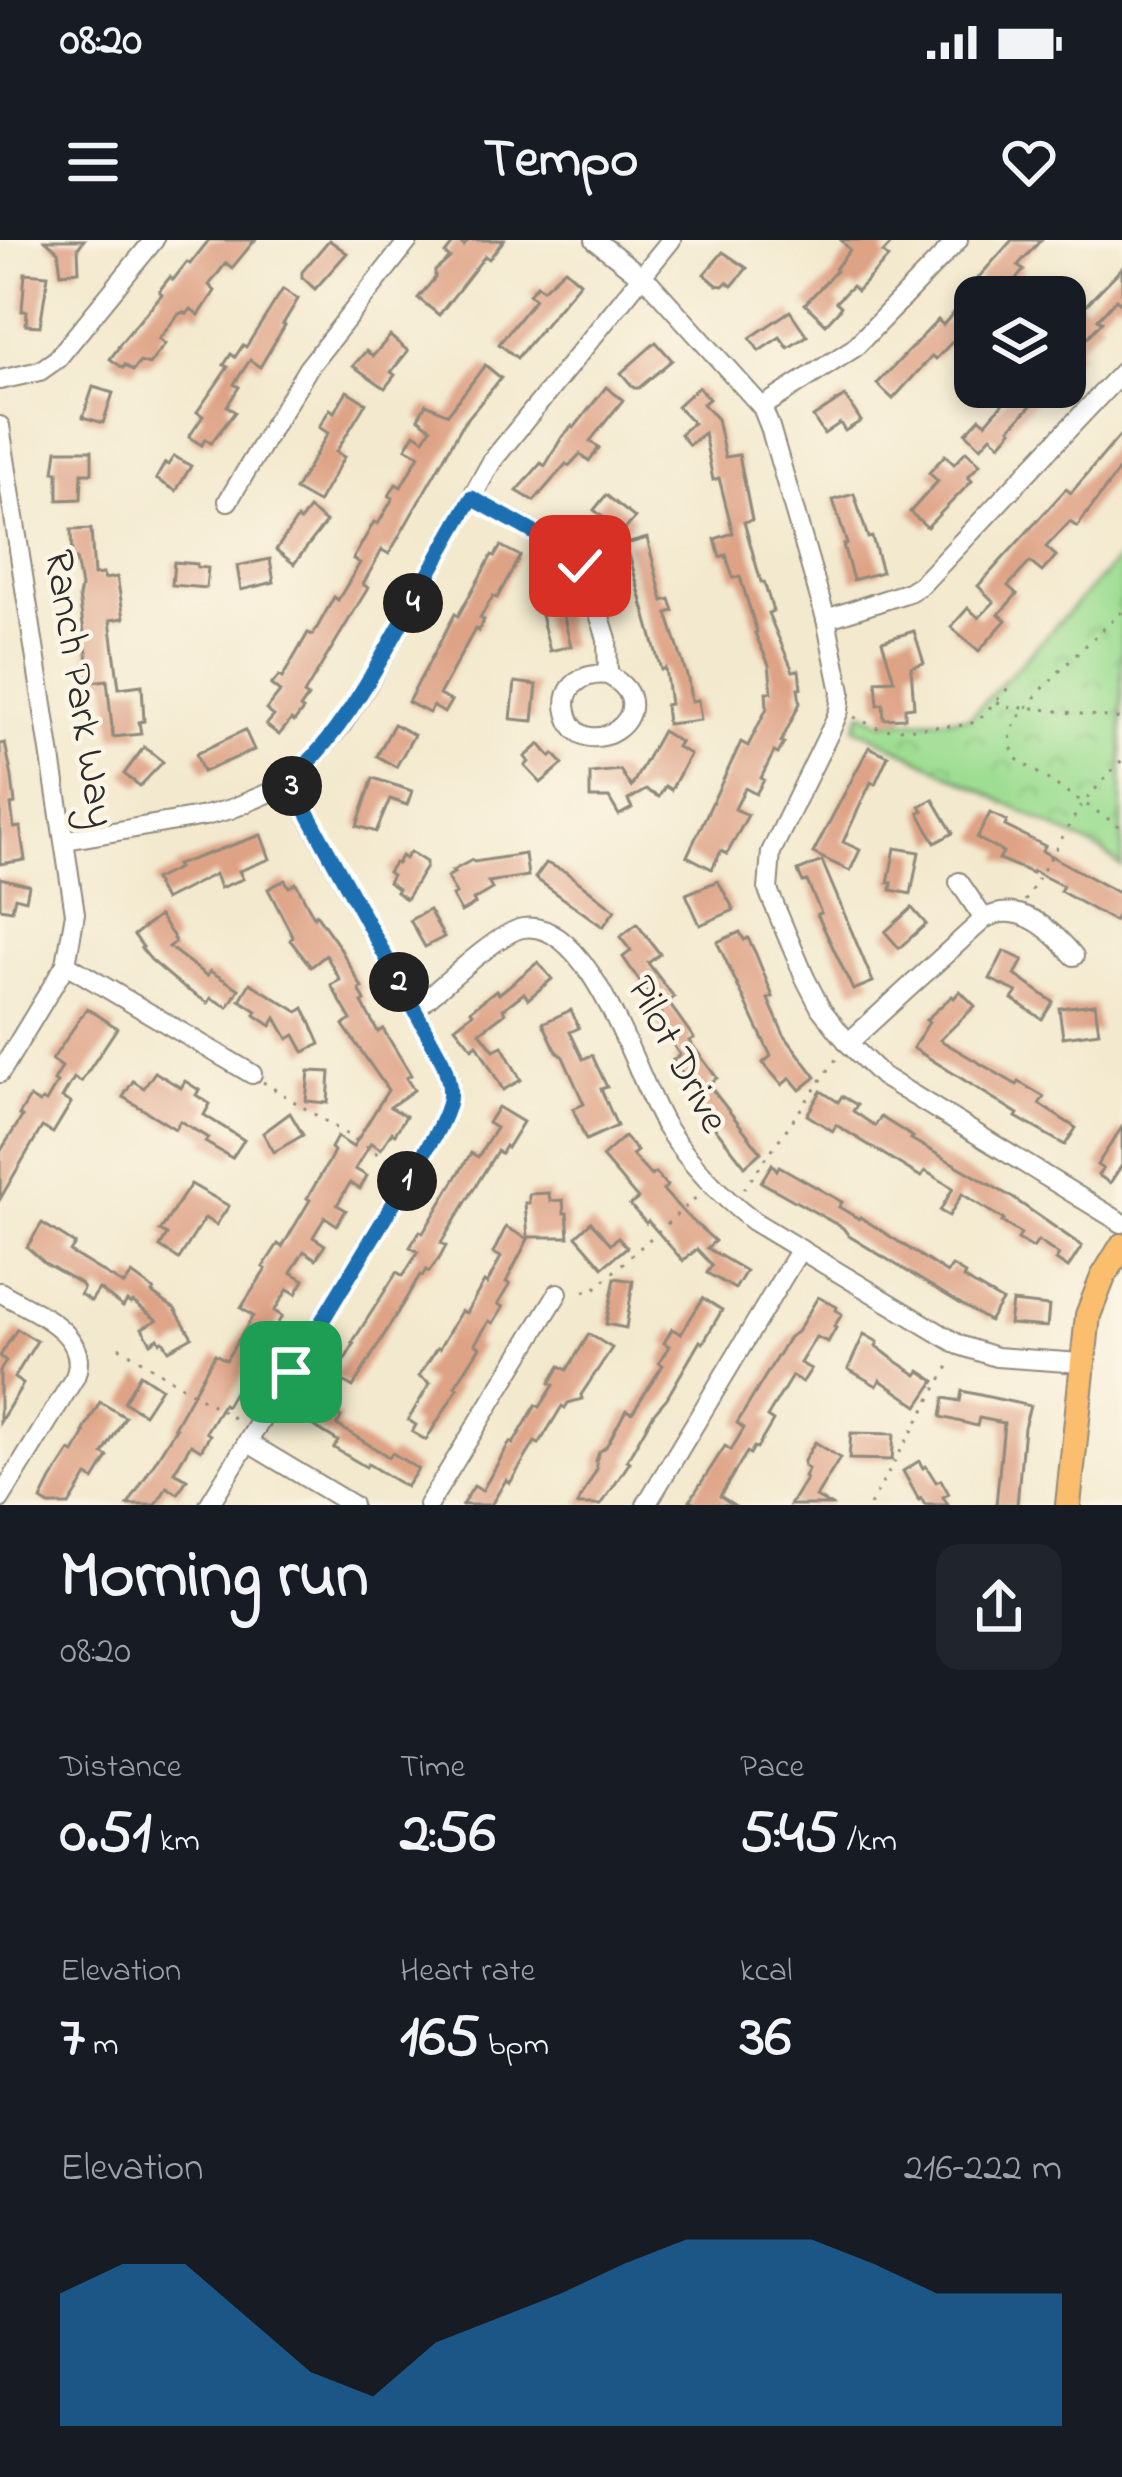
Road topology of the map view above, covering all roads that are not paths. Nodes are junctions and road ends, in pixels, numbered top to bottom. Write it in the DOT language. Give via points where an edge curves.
graph roads {
  1 [pos="154,240"];
  2 [pos="409,240"];
  3 [pos="595,240"];
  4 [pos="671,240"];
  5 [pos="958,240"];
  6 [pos="641,276"];
  7 [pos="1122,372"];
  8 [pos="0,380"];
  9 [pos="762,407"];
  10 [pos="0,426"];
  11 [pos="472,498"];
  12 [pos="228,501"];
  13 [pos="826,620"];
  14 [pos="608,675"];
  15 [pos="290,781"];
  16 [pos="66,840"];
  17 [pos="959,882"];
  18 [pos="984,919"];
  19 [pos="1074,956"];
  20 [pos="67,964"];
  21 [pos="414,1010"];
  22 [pos="848,1043"];
  23 [pos="0,1073"];
  24 [pos="251,1074"];
  25 [pos="1122,1222"];
  26 [pos="1122,1246"];
  27 [pos="800,1249"];
  28 [pos="0,1292"];
  29 [pos="558,1293"];
  30 [pos="1081,1363"];
  31 [pos="247,1442"];
  32 [pos="0,1499"];
  33 [pos="209,1505"];
  34 [pos="352,1505"];
  35 [pos="428,1505"];
  36 [pos="646,1505"];
  37 [pos="1068,1505"];
  1 -- 8 [label="street" via="57,359"];
  2 -- 12 [label="street" via="308,368"];
  3 -- 6 [label="street"];
  4 -- 6 [label="street"];
  5 -- 9 [label="street" via="854,348"];
  6 -- 9 [label="street"];
  6 -- 11 [label="street" via="503,446"];
  7 -- 13 [label="street" via="922,584"];
  9 -- 13 [label="street"];
  10 -- 16 [label="street, Ranch Park Way"];
  11 -- 14 [label="street" via="567,551 586,573 607,639"];
  11 -- 15 [label="street" via="342,724"];
  13 -- 22 [label="street" via="838,710 774,843 767,880 805,978"];
  15 -- 16 [label="street" via="205,816"];
  15 -- 21 [label="street"];
  16 -- 20 [label="street, Ranch Park Way" via="75,913"];
  17 -- 18 [label="street"];
  18 -- 19 [label="street" via="1018,913"];
  18 -- 22 [label="street"];
  20 -- 23 [label="street"];
  20 -- 24 [label="street"];
  21 -- 27 [label="street, Pilot Drive" via="509,933 532,927 558,939 598,984 651,1102 710,1184"];
  21 -- 31 [label="street" via="449,1078 449,1105"];
  22 -- 25 [label="street" via="894,1084"];
  26 -- 30 [label="main road" via="1091,1303"];
  27 -- 30 [label="street, Pilot Drive" via="959,1345 996,1357"];
  27 -- 36 [label="street"];
  28 -- 32 [label="street" via="69,1335 79,1358"];
  29 -- 35 [label="street"];
  30 -- 37 [label="main road"];
  31 -- 33 [label="street"];
  31 -- 34 [label="street"];
}
